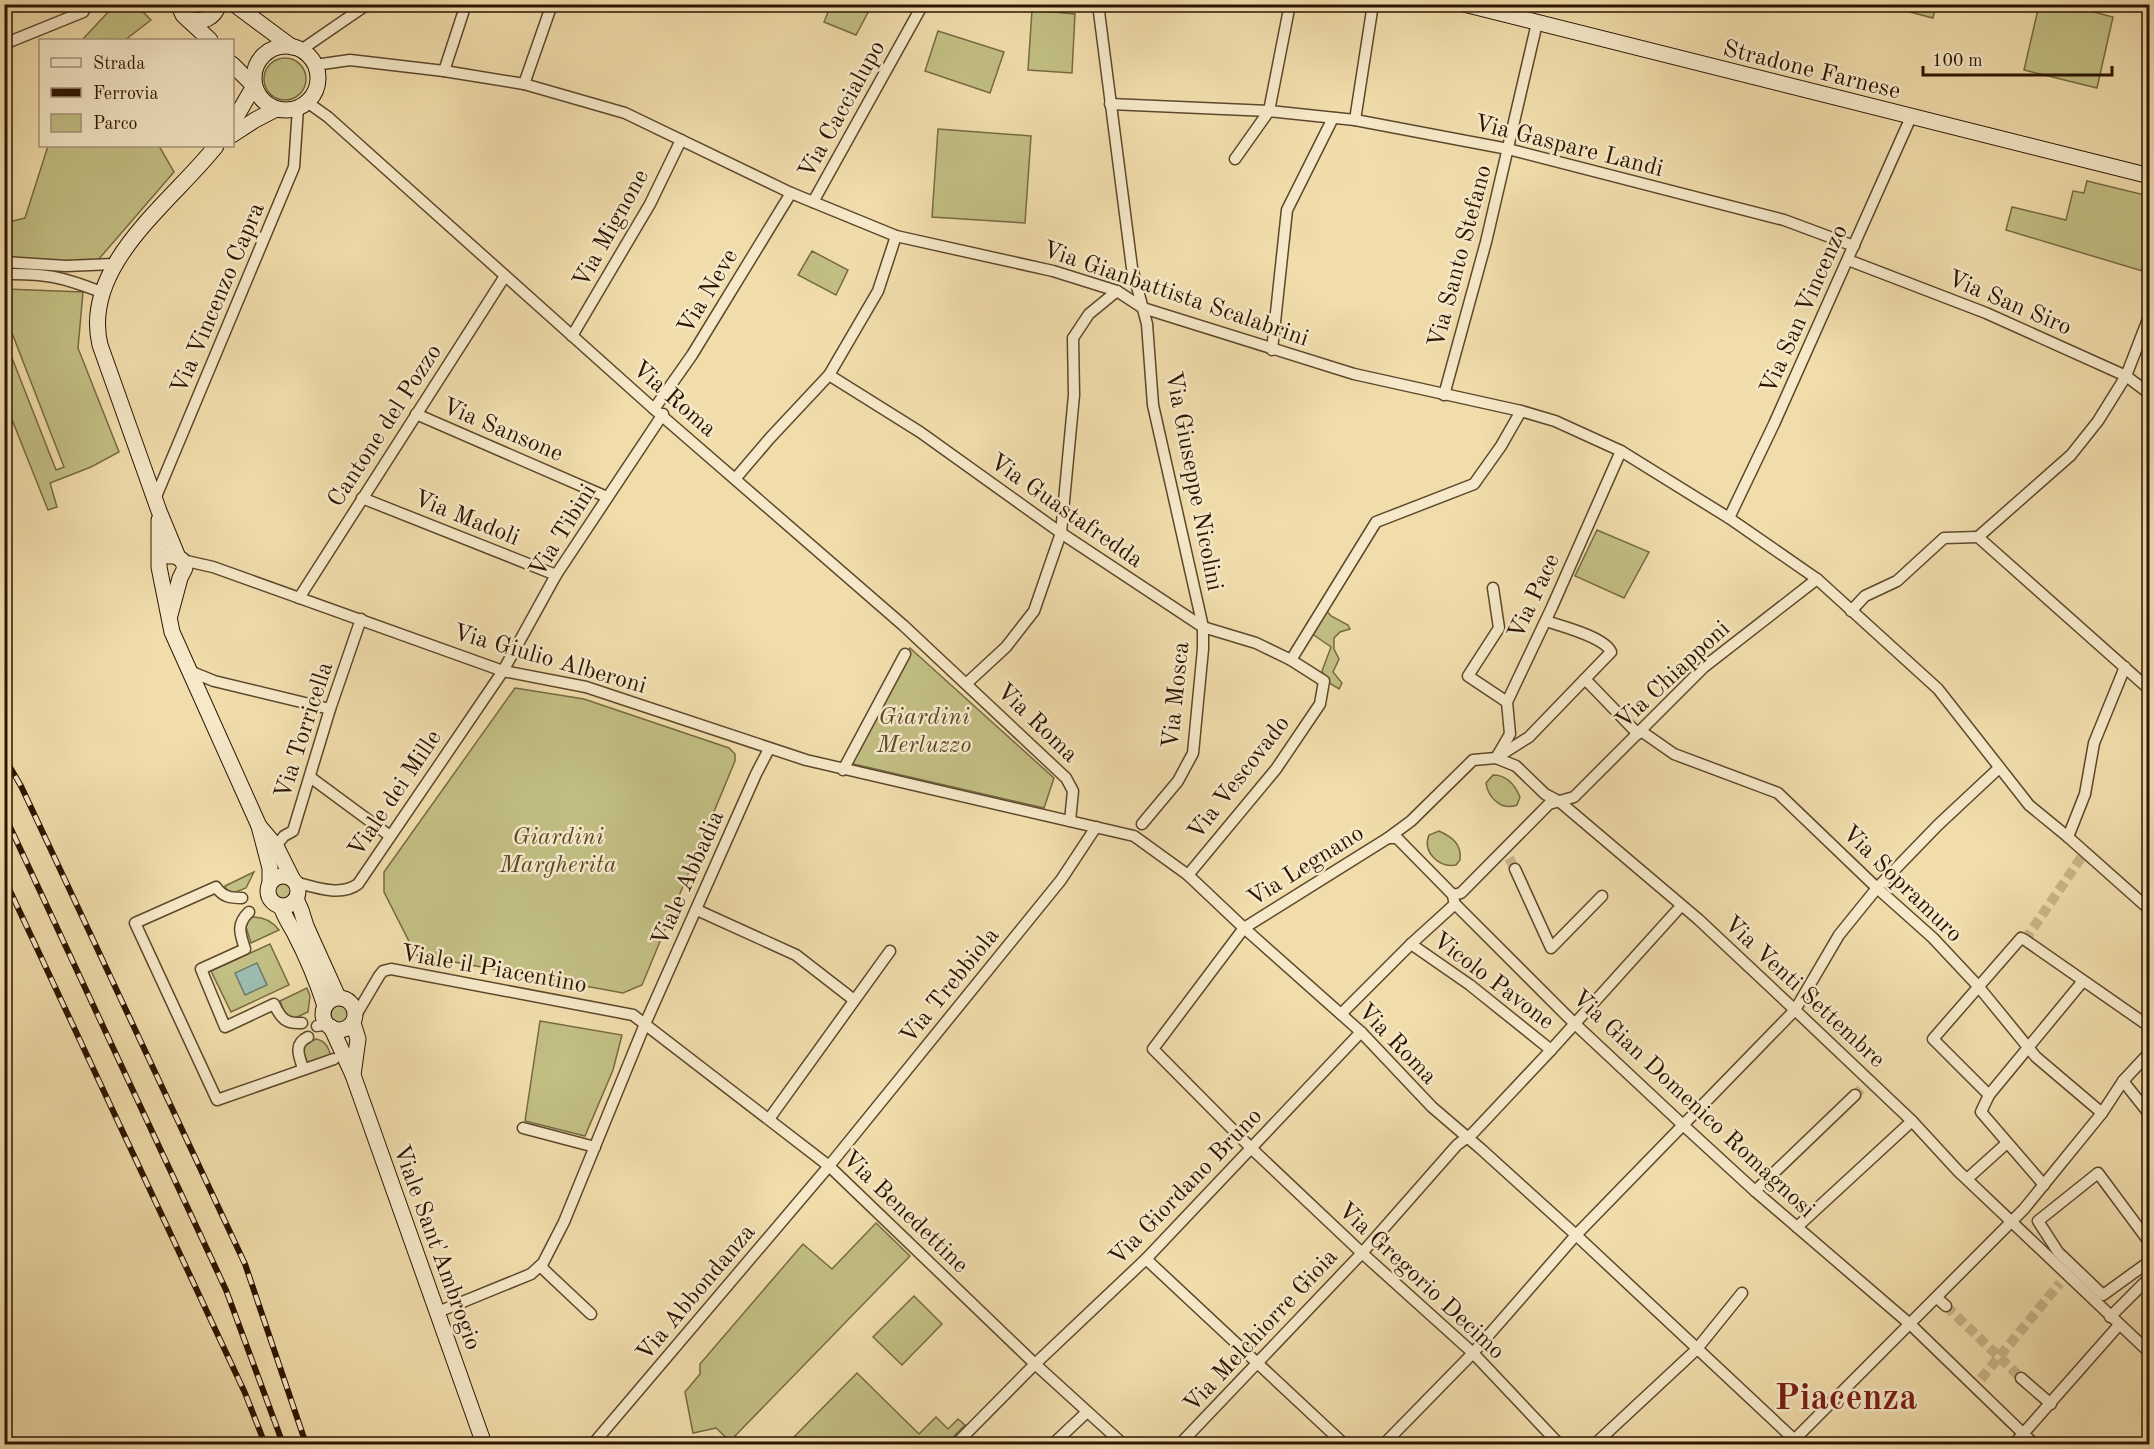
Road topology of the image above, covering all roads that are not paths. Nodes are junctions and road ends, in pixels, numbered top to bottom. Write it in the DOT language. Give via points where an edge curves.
graph roads {
  1 [pos="88,4"];
  2 [pos="177,4"];
  3 [pos="219,4"];
  4 [pos="234,4"];
  5 [pos="255,4"];
  6 [pos="368,4"];
  7 [pos="552,4"];
  8 [pos="923,4"];
  9 [pos="1098,4"];
  10 [pos="1290,4"];
  11 [pos="1373,4"];
  12 [pos="1464,4"];
  13 [pos="466,5"];
  14 [pos="189,19"];
  15 [pos="1538,23"];
  16 [pos="262,25"];
  17 [pos="209,39"];
  18 [pos="4,44"];
  19 [pos="296,48"];
  20 [pos="315,65"];
  21 [pos="234,66"];
  22 [pos="444,71"];
  23 [pos="524,84"];
  24 [pos="254,86"];
  25 [pos="1110,104"];
  26 [pos="303,105"];
  27 [pos="276,109"];
  28 [pos="1269,111"];
  29 [pos="1911,117"];
  30 [pos="1333,118"];
  31 [pos="1355,120"];
  32 [pos="234,121"];
  33 [pos="234,134"];
  34 [pos="681,140"];
  35 [pos="1508,148"];
  36 [pos="215,149"];
  37 [pos="1234,159"];
  38 [pos="2150,176"];
  39 [pos="791,193"];
  40 [pos="813,202"];
  41 [pos="896,236"];
  42 [pos="1854,246"];
  43 [pos="1848,260"];
  44 [pos="4,262"];
  45 [pos="114,264"];
  46 [pos="4,274"];
  47 [pos="505,276"];
  48 [pos="1118,291"];
  49 [pos="101,292"];
  50 [pos="1143,308"];
  51 [pos="2150,314"];
  52 [pos="572,336"];
  53 [pos="1272,350"];
  54 [pos="829,375"];
  55 [pos="2126,376"];
  56 [pos="2150,394"];
  57 [pos="1444,395"];
  58 [pos="1521,411"];
  59 [pos="659,412"];
  60 [pos="416,414"];
  61 [pos="1621,452"];
  62 [pos="735,479"];
  63 [pos="607,497"];
  64 [pos="362,498"];
  65 [pos="157,505"];
  66 [pos="1729,518"];
  67 [pos="1061,533"];
  68 [pos="1978,537"];
  69 [pos="160,567"];
  70 [pos="181,568"];
  71 [pos="556,575"];
  72 [pos="1817,579"];
  73 [pos="1493,588"];
  74 [pos="299,598"];
  75 [pos="1851,611"];
  76 [pos="361,619"];
  77 [pos="169,621"];
  78 [pos="1546,621"];
  79 [pos="1203,627"];
  80 [pos="905,654"];
  81 [pos="1291,660"];
  82 [pos="2125,667"];
  83 [pos="187,670"];
  84 [pos="503,672"];
  85 [pos="1585,679"];
  86 [pos="967,683"];
  87 [pos="2150,690"];
  88 [pos="1507,702"];
  89 [pos="1320,704"];
  90 [pos="330,709"];
  91 [pos="1639,732"];
  92 [pos="769,749"];
  93 [pos="1496,758"];
  94 [pos="1999,768"];
  95 [pos="843,770"];
  96 [pos="310,777"];
  97 [pos="1560,802"];
  98 [pos="1070,821"];
  99 [pos="1142,824"];
  100 [pos="259,826"];
  101 [pos="1096,827"];
  102 [pos="390,836"];
  103 [pos="2068,837"];
  104 [pos="1388,838"];
  105 [pos="276,846"];
  106 [pos="1515,869"];
  107 [pos="1188,875"];
  108 [pos="293,880"];
  109 [pos="270,883"];
  110 [pos="1877,888"];
  111 [pos="1602,896"];
  112 [pos="242,898"];
  113 [pos="296,899"];
  114 [pos="1454,899"];
  115 [pos="281,906"];
  116 [pos="1681,906"];
  117 [pos="697,910"];
  118 [pos="2150,910"];
  119 [pos="249,912"];
  120 [pos="1244,928"];
  121 [pos="1411,944"];
  122 [pos="890,951"];
  123 [pos="2083,981"];
  124 [pos="1978,986"];
  125 [pos="338,997"];
  126 [pos="854,1000"];
  127 [pos="325,1006"];
  128 [pos="1795,1010"];
  129 [pos="1341,1014"];
  130 [pos="354,1019"];
  131 [pos="302,1023"];
  132 [pos="645,1024"];
  133 [pos="1575,1024"];
  134 [pos="325,1026"];
  135 [pos="2150,1027"];
  136 [pos="1361,1032"];
  137 [pos="308,1037"];
  138 [pos="2028,1047"];
  139 [pos="1551,1050"];
  140 [pos="2150,1052"];
  141 [pos="334,1059"];
  142 [pos="303,1068"];
  143 [pos="353,1075"];
  144 [pos="2123,1081"];
  145 [pos="1862,1089"];
  146 [pos="1989,1095"];
  147 [pos="2102,1113"];
  148 [pos="2150,1116"];
  149 [pos="768,1119"];
  150 [pos="1912,1121"];
  151 [pos="1683,1125"];
  152 [pos="524,1128"];
  153 [pos="1467,1137"];
  154 [pos="2007,1143"];
  155 [pos="595,1147"];
  156 [pos="1252,1149"];
  157 [pos="829,1166"];
  158 [pos="1967,1179"];
  159 [pos="2044,1185"];
  160 [pos="1755,1191"];
  161 [pos="2012,1221"];
  162 [pos="1797,1227"];
  163 [pos="1576,1235"];
  164 [pos="2150,1244"];
  165 [pos="1362,1253"];
  166 [pos="1146,1258"];
  167 [pos="2150,1261"];
  168 [pos="540,1266"];
  169 [pos="2068,1274"];
  170 [pos="2150,1277"];
  171 [pos="2060,1283"];
  172 [pos="1742,1293"];
  173 [pos="1937,1298"];
  174 [pos="1946,1306"];
  175 [pos="438,1312"];
  176 [pos="591,1314"];
  177 [pos="2110,1317"];
  178 [pos="1911,1324"];
  179 [pos="2119,1325"];
  180 [pos="1696,1350"];
  181 [pos="1473,1353"];
  182 [pos="2150,1353"];
  183 [pos="1259,1363"];
  184 [pos="1035,1364"];
  185 [pos="2021,1378"];
  186 [pos="2051,1404"];
  187 [pos="1087,1412"];
  188 [pos="2024,1434"];
  189 [pos="484,1441"];
  190 [pos="1794,1443"];
  191 [pos="593,1444"];
  192 [pos="956,1444"];
  193 [pos="1053,1444"];
  194 [pos="1123,1444"];
  195 [pos="1180,1444"];
  196 [pos="1344,1444"];
  197 [pos="1384,1444"];
  198 [pos="1559,1444"];
  199 [pos="1594,1444"];
  200 [pos="2014,1444"];
  201 [pos="2034,1444"];
  1 -- 18 [label="street" via="83,12"];
  2 -- 14 [label="main road"];
  3 -- 14 [label="main road" via="210,18"];
  4 -- 16 [label="main road"];
  5 -- 16 [label="main road"];
  6 -- 19 [label="street"];
  7 -- 23 [label="street"];
  8 -- 40 [label="street, Via Caccialupo"];
  9 -- 25 [label="street, Via Giuseppe Nicolini"];
  10 -- 28 [label="street"];
  11 -- 31 [label="street"];
  12 -- 15 [label="main road, Stradone Farnese"];
  13 -- 22 [label="street"];
  14 -- 17 [label="main road"];
  15 -- 29 [label="main road, Stradone Farnese"];
  15 -- 35 [label="street, Via Santo Stefano"];
  16 -- 19 [label="main road"];
  19 -- 20 [label="main road"];
  19 -- 24 [label="main road" via="281,46 262,56 253,75"];
  20 -- 22 [label="street, Via Gianbattista Scalabrini" via="350,60"];
  20 -- 26 [label="main road" via="317,85"];
  21 -- 24 [label="main road"];
  22 -- 23 [label="street, Via Gianbattista Scalabrini"];
  23 -- 34 [label="street, Via Gianbattista Scalabrini" via="625,113"];
  24 -- 27 [label="main road" via="259,96"];
  24 -- 32 [label="main road"];
  25 -- 28 [label="street, Via Gaspare Landi"];
  25 -- 50 [label="street, Via Giuseppe Nicolini" via="1132,268"];
  26 -- 27 [label="main road" via="288,111"];
  26 -- 47 [label="street, Via Roma" via="328,117"];
  26 -- 65 [label="street, Via Vincenzo Capra" via="294,167"];
  27 -- 33 [label="main road"];
  28 -- 30 [label="street, Via Gaspare Landi"];
  28 -- 37 [label="street"];
  29 -- 38 [label="main road, Stradone Farnese"];
  29 -- 42 [label="street, Via San Vincenzo"];
  30 -- 31 [label="street, Via Gaspare Landi"];
  30 -- 53 [label="street" via="1287,210"];
  31 -- 35 [label="street, Via Gaspare Landi"];
  34 -- 39 [label="street, Via Gianbattista Scalabrini"];
  34 -- 52 [label="street, Via Mignone" via="650,204"];
  35 -- 42 [label="street, Via Gaspare Landi" via="1784,220"];
  35 -- 57 [label="street, Via Santo Stefano"];
  36 -- 45 [label="main road"];
  39 -- 40 [label="street, Via Gianbattista Scalabrini"];
  39 -- 59 [label="street, Via Neve"];
  40 -- 41 [label="street, Via Gianbattista Scalabrini"];
  41 -- 48 [label="street, Via Gianbattista Scalabrini" via="1053,271"];
  41 -- 54 [label="street" via="878,291"];
  42 -- 43 [label="street, Via San Vincenzo"];
  43 -- 55 [label="street, Via San Siro" via="1986,313"];
  43 -- 66 [label="street, Via San Vincenzo"];
  44 -- 45 [label="street"];
  45 -- 49 [label="main road"];
  46 -- 49 [label="street" via="64,278"];
  47 -- 52 [label="street, Via Roma"];
  47 -- 60 [label="street, Cantone del Pozzo"];
  48 -- 50 [label="street, Via Gianbattista Scalabrini"];
  48 -- 67 [label="street" via="1089,314 1072,338 1074,395"];
  49 -- 65 [label="main road" via="96,326 100,345"];
  50 -- 53 [label="street, Via Gianbattista Scalabrini"];
  50 -- 79 [label="street, Via Giuseppe Nicolini" via="1153,405"];
  51 -- 55 [label="street"];
  52 -- 59 [label="street, Via Roma"];
  53 -- 57 [label="street, Via Gianbattista Scalabrini"];
  54 -- 62 [label="street"];
  54 -- 67 [label="street, Via Guastafredda" via="920,432"];
  55 -- 56 [label="street, Via San Siro"];
  55 -- 68 [label="street" via="2071,455"];
  57 -- 58 [label="street, Via Gianbattista Scalabrini"];
  58 -- 61 [label="street, Via Gianbattista Scalabrini" via="1555,421"];
  58 -- 81 [label="street" via="1474,483 1376,522"];
  59 -- 62 [label="street, Via Roma"];
  59 -- 63 [label="street, Via Tibini"];
  60 -- 63 [label="street, Via Sansone"];
  60 -- 64 [label="street, Cantone del Pozzo"];
  61 -- 66 [label="street, Via Gianbattista Scalabrini"];
  61 -- 78 [label="street, Via Pace"];
  62 -- 86 [label="street, Via Roma"];
  63 -- 71 [label="street, Via Tibini"];
  64 -- 71 [label="street, Via Madoli"];
  64 -- 74 [label="street, Cantone del Pozzo"];
  65 -- 69 [label="main road"];
  65 -- 70 [label="main road"];
  66 -- 72 [label="street, Via Gianbattista Scalabrini"];
  67 -- 79 [label="street, Via Guastafredda"];
  67 -- 86 [label="street" via="1034,611 1006,647"];
  68 -- 75 [label="street" via="1944,538 1897,581 1864,596"];
  68 -- 82 [label="street"];
  69 -- 70 [label="main road" via="166,557"];
  69 -- 70 [label="main road" via="168,580"];
  69 -- 77 [label="main road"];
  70 -- 74 [label="street, Via Giulio Alberoni" via="213,567"];
  70 -- 77 [label="main road"];
  71 -- 84 [label="street, Via Tibini"];
  72 -- 75 [label="street, Via Gianbattista Scalabrini"];
  72 -- 91 [label="street, Via Chiapponi" via="1704,667"];
  73 -- 88 [label="street" via="1499,628 1468,676"];
  74 -- 76 [label="street, Via Giulio Alberoni"];
  75 -- 94 [label="street, Via Gianbattista Scalabrini" via="1938,689"];
  76 -- 84 [label="street, Via Giulio Alberoni"];
  76 -- 90 [label="street, Via Torricella"];
  77 -- 83 [label="main road"];
  78 -- 85 [label="street, Via Legnano" via="1601,641 1609,648 1611,652"];
  78 -- 88 [label="street, Via Pace"];
  79 -- 81 [label="street, Via Guastafredda" via="1256,643"];
  79 -- 99 [label="street, Via Mosca" via="1193,753 1178,781"];
  80 -- 95 [label="street"];
  81 -- 89 [label="street, Via Guastafredda" via="1324,681"];
  82 -- 87 [label="street"];
  82 -- 103 [label="street" via="2094,743 2085,794"];
  83 -- 90 [label="street" via="214,681"];
  83 -- 100 [label="main road"];
  84 -- 92 [label="street, Via Giulio Alberoni" via="586,687"];
  84 -- 102 [label="street, Viale dei Mille"];
  85 -- 91 [label="street, Via Sopramuro"];
  85 -- 93 [label="street, Via Legnano" via="1529,737"];
  86 -- 98 [label="street, Via Roma" via="1066,778 1073,791"];
  88 -- 93 [label="street" via="1510,734"];
  89 -- 107 [label="street, Via Vescovado" via="1275,769"];
  90 -- 96 [label="street, Via Torricella"];
  91 -- 97 [label="street, Via Chiapponi" via="1574,797"];
  91 -- 110 [label="street, Via Sopramuro" via="1674,754 1778,793"];
  92 -- 95 [label="street, Via Giulio Alberoni"];
  92 -- 117 [label="street, Viale Abbadia"];
  93 -- 97 [label="street, Via Venti Settembre" via="1516,766 1545,794"];
  93 -- 104 [label="street, Via Legnano" via="1473,760 1411,821"];
  94 -- 103 [label="street, Via Gianbattista Scalabrini" via="2029,805"];
  94 -- 110 [label="street"];
  95 -- 98 [label="street, Via Giulio Alberoni"];
  96 -- 102 [label="street"];
  96 -- 105 [label="street, Via Torricella" via="293,831"];
  97 -- 114 [label="street, Via Chiapponi" via="1549,804 1506,855"];
  97 -- 116 [label="street, Via Venti Settembre"];
  98 -- 101 [label="street, Via Roma"];
  100 -- 105 [label="main road"];
  100 -- 109 [label="main road"];
  101 -- 107 [label="street, Via Roma" via="1134,836"];
  101 -- 157 [label="street, Via Trebbiola" via="1062,880"];
  102 -- 108 [label="street, Viale dei Mille" via="353,888 322,888"];
  103 -- 118 [label="street, Via Gianbattista Scalabrini"];
  104 -- 114 [label="street, Via Gian Domenico Romagnosi" via="1397,838"];
  104 -- 120 [label="street, Via Legnano"];
  105 -- 108 [label="main road"];
  106 -- 111 [label="street" via="1551,948"];
  107 -- 120 [label="street, Via Roma"];
  108 -- 109 [label="main road" via="277,877"];
  108 -- 113 [label="main road" via="298,890"];
  109 -- 115 [label="main road" via="269,896"];
  110 -- 124 [label="street, Via Sopramuro" via="1933,938"];
  110 -- 128 [label="street" via="1839,935"];
  112 -- 142 [label="street" via="229,898 216,886 135,923 217,1100"];
  113 -- 115 [label="main road"];
  113 -- 125 [label="main road"];
  114 -- 121 [label="street, Via Chiapponi"];
  114 -- 133 [label="street, Via Gian Domenico Romagnosi"];
  115 -- 127 [label="main road"];
  116 -- 128 [label="street, Via Venti Settembre"];
  116 -- 133 [label="street, Via Melchiorre Gioia"];
  117 -- 126 [label="street" via="795,955"];
  117 -- 132 [label="street, Viale Abbadia"];
  119 -- 131 [label="street" via="239,933 245,949 201,969 225,1027 274,1004 284,1021"];
  120 -- 129 [label="street, Via Roma"];
  120 -- 156 [label="street, Via Gregorio Decimo" via="1152,1050"];
  121 -- 129 [label="street, Via Chiapponi"];
  121 -- 139 [label="street, Vicolo Pavone"];
  122 -- 126 [label="street"];
  123 -- 124 [label="street" via="2021,938"];
  123 -- 135 [label="street"];
  123 -- 138 [label="street"];
  124 -- 138 [label="street, Via Sopramuro"];
  124 -- 146 [label="street" via="1933,1039"];
  125 -- 127 [label="main road"];
  125 -- 130 [label="main road" via="351,1002"];
  126 -- 149 [label="street"];
  127 -- 134 [label="main road"];
  128 -- 145 [label="street, Via Venti Settembre"];
  128 -- 151 [label="street"];
  129 -- 136 [label="street, Via Roma"];
  130 -- 132 [label="street, Viale il Piacentino" via="379,976 391,969 633,1015"];
  130 -- 134 [label="main road" via="340,1030"];
  130 -- 143 [label="main road, Viale Sant'Ambrogio" via="358,1039"];
  132 -- 149 [label="street, Via Benedettine"];
  132 -- 155 [label="street, Viale Abbadia"];
  133 -- 139 [label="street, Via Melchiorre Gioia"];
  133 -- 151 [label="street, Via Gian Domenico Romagnosi"];
  134 -- 143 [label="main road, Viale Sant'Ambrogio"];
  136 -- 153 [label="street, Via Roma" via="1432,1107"];
  136 -- 156 [label="street, Via Giordano Bruno"];
  137 -- 142 [label="street" via="298,1047"];
  138 -- 146 [label="street"];
  138 -- 147 [label="street, Via Sopramuro"];
  139 -- 153 [label="street, Via Melchiorre Gioia"];
  140 -- 144 [label="street"];
  141 -- 142 [label="street"];
  143 -- 175 [label="main road, Viale Sant'Ambrogio"];
  144 -- 147 [label="street"];
  144 -- 148 [label="street"];
  145 -- 150 [label="street, Via Venti Settembre"];
  145 -- 160 [label="street"];
  146 -- 154 [label="street" via="1981,1112"];
  147 -- 159 [label="street"];
  149 -- 157 [label="street, Via Benedettine"];
  150 -- 158 [label="street, Via Venti Settembre"];
  150 -- 162 [label="street"];
  151 -- 160 [label="street, Via Gian Domenico Romagnosi"];
  151 -- 163 [label="street"];
  152 -- 155 [label="street"];
  153 -- 163 [label="street, Via Roma"];
  153 -- 165 [label="street, Via Melchiorre Gioia"];
  154 -- 158 [label="street"];
  154 -- 159 [label="street"];
  155 -- 168 [label="street, Viale Abbadia" via="564,1222"];
  156 -- 165 [label="street, Via Gregorio Decimo"];
  156 -- 166 [label="street, Via Giordano Bruno"];
  157 -- 184 [label="street, Via Benedettine"];
  157 -- 191 [label="street, Via Abbondanza"];
  158 -- 161 [label="street, Via Venti Settembre"];
  159 -- 161 [label="street"];
  160 -- 162 [label="street, Via Gian Domenico Romagnosi"];
  161 -- 169 [label="street, Via Venti Settembre"];
  161 -- 173 [label="street"];
  162 -- 178 [label="street, Via Gian Domenico Romagnosi"];
  163 -- 180 [label="street, Via Roma"];
  163 -- 181 [label="street"];
  164 -- 167 [label="street" via="2098,1173 2038,1221 2058,1252 2103,1295"];
  165 -- 181 [label="street, Via Gregorio Decimo"];
  165 -- 183 [label="street, Via Melchiorre Gioia"];
  166 -- 183 [label="street"];
  166 -- 184 [label="street, Via Giordano Bruno"];
  168 -- 175 [label="street" via="531,1274"];
  168 -- 176 [label="street"];
  169 -- 171 [label="street"];
  169 -- 177 [label="street, Via Venti Settembre"];
  170 -- 177 [label="street"];
  172 -- 180 [label="street"];
  173 -- 174 [label="street"];
  173 -- 178 [label="street"];
  175 -- 189 [label="main road, Viale Sant'Ambrogio"];
  177 -- 179 [label="street, Via Venti Settembre"];
  178 -- 188 [label="street, Via Gian Domenico Romagnosi" via="1978,1383"];
  178 -- 190 [label="street"];
  179 -- 182 [label="street, Via Venti Settembre"];
  179 -- 186 [label="street"];
  180 -- 190 [label="street, Via Roma"];
  180 -- 199 [label="street"];
  181 -- 197 [label="street"];
  181 -- 198 [label="street, Via Gregorio Decimo"];
  183 -- 195 [label="street, Via Melchiorre Gioia"];
  183 -- 196 [label="street"];
  184 -- 187 [label="street, Via Benedettine"];
  184 -- 192 [label="street, Via Giordano Bruno"];
  185 -- 186 [label="street"];
  186 -- 188 [label="street"];
  187 -- 193 [label="street"];
  187 -- 194 [label="street, Via Benedettine"];
  188 -- 200 [label="street"];
  188 -- 201 [label="street, Via Gian Domenico Romagnosi"];
}
